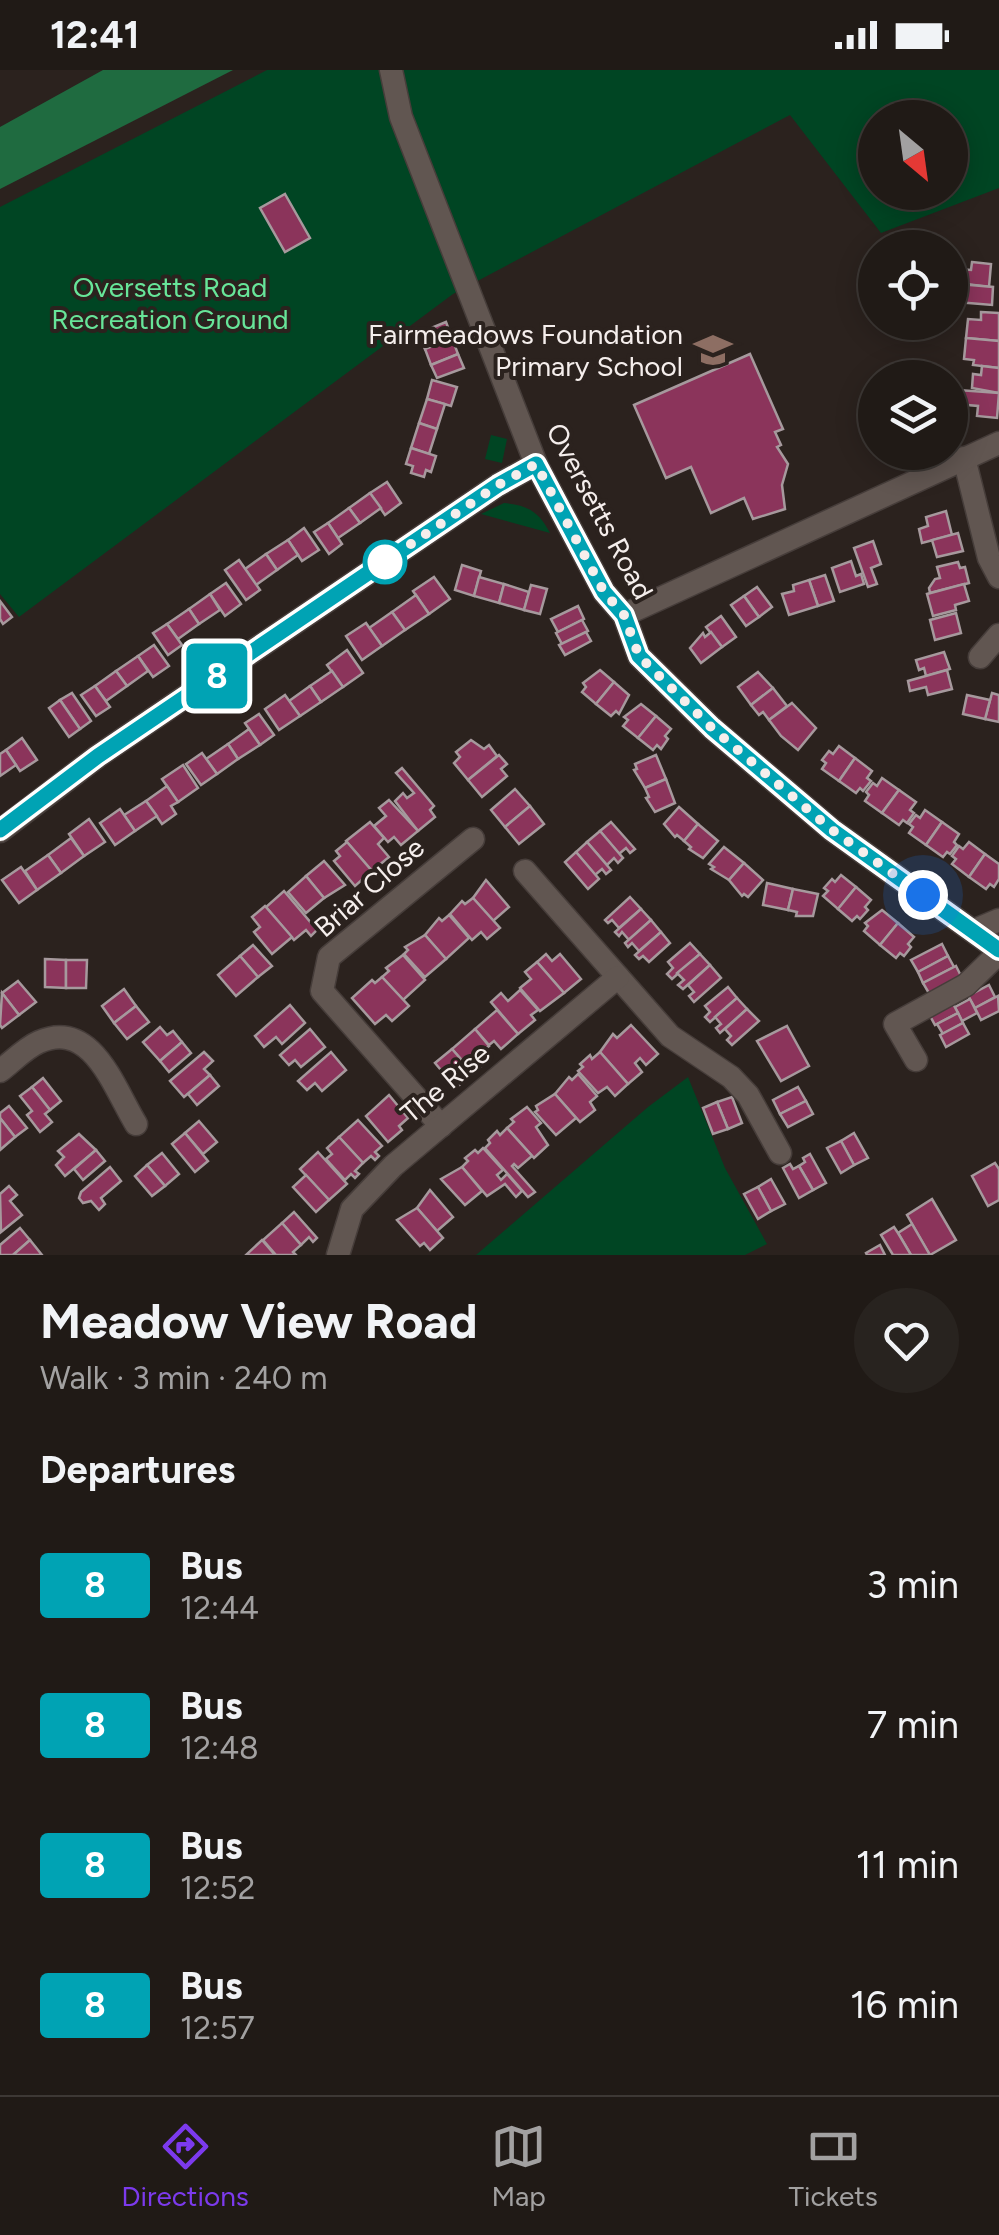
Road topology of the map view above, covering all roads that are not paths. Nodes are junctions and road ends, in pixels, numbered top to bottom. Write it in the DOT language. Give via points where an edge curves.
graph roads {
  1 [pos="391,70"];
  2 [pos="999,443"];
  3 [pos="968,456"];
  4 [pos="536,464"];
  5 [pos="938,470"];
  6 [pos="967,470"];
  7 [pos="999,577"];
  8 [pos="624,615"];
  9 [pos="999,635"];
  10 [pos="980,657"];
  11 [pos="0,830"];
  12 [pos="472,838"];
  13 [pos="526,871"];
  14 [pos="999,920"];
  15 [pos="973,931"];
  16 [pos="999,951"];
  17 [pos="618,977"];
  18 [pos="916,1060"];
  19 [pos="0,1071"];
  20 [pos="136,1124"];
  21 [pos="440,1126"];
  22 [pos="780,1153"];
  23 [pos="338,1255"];
  1 -- 4 [label="street, Oversetts Road" via="401,118"];
  2 -- 3 [label="street"];
  4 -- 8 [label="street, Oversetts Road" via="604,592"];
  4 -- 11 [label="street" via="98,756"];
  5 -- 8 [label="street"];
  6 -- 7 [label="street"];
  8 -- 15 [label="street, Oversetts Road" via="639,656 712,728 832,830"];
  9 -- 10 [label="street"];
  12 -- 21 [label="street, Briar Close" via="329,957 322,991"];
  13 -- 17 [label="street"];
  14 -- 15 [label="street"];
  15 -- 16 [label="street, Oversetts Road"];
  16 -- 18 [label="street" via="966,984 895,1024"];
  17 -- 21 [label="street, The Rise"];
  17 -- 22 [label="street" via="670,1036 748,1095"];
  19 -- 20 [label="street" via="36,1043 66,1034 88,1044"];
  21 -- 23 [label="street, The Rise" via="352,1209"];
}
